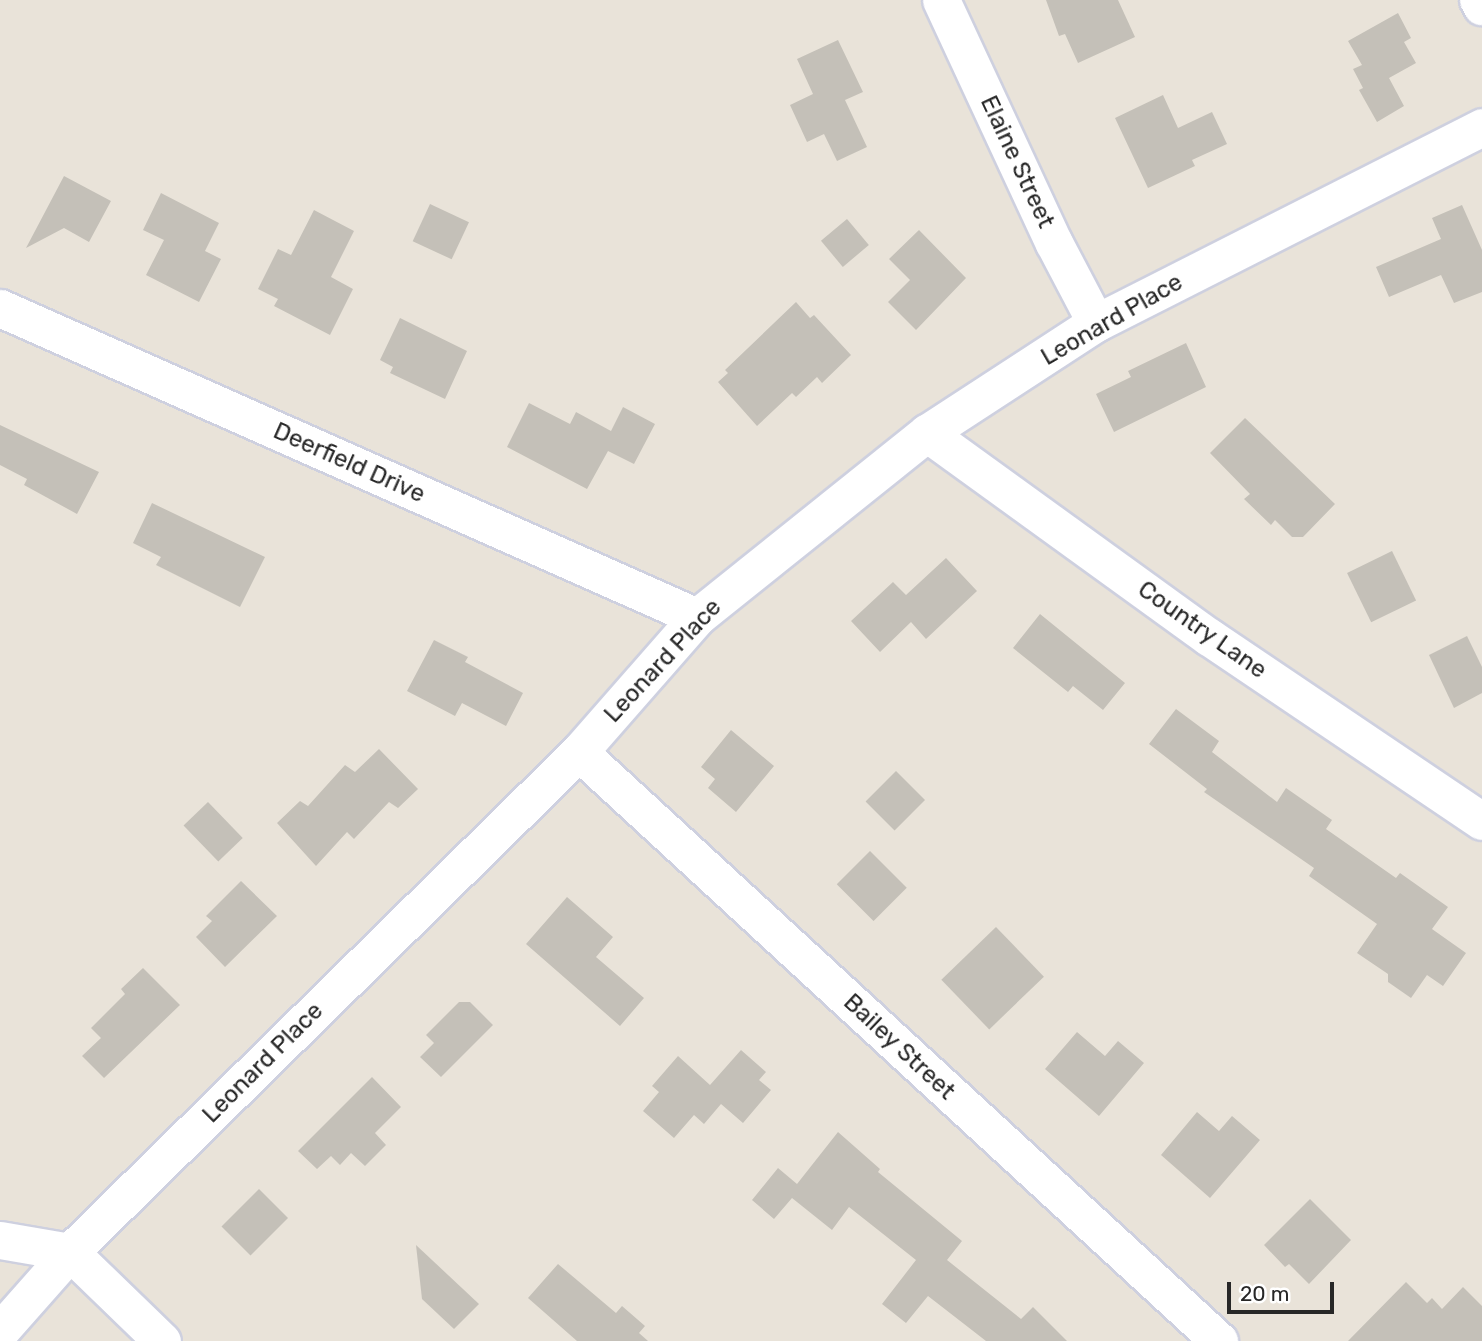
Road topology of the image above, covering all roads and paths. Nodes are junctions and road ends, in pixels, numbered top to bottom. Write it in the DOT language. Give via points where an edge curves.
graph roads {
  1 [pos="941,0"];
  2 [pos="1479,0"];
  3 [pos="1482,6"];
  4 [pos="1482,127"];
  5 [pos="0,308"];
  6 [pos="1096,323"];
  7 [pos="927,433"];
  8 [pos="697,617"];
  9 [pos="579,752"];
  10 [pos="1482,821"];
  11 [pos="0,1240"];
  12 [pos="70,1252"];
  13 [pos="0,1331"];
  14 [pos="162,1341"];
  15 [pos="1219,1341"];
  1 -- 6 [label="street, Elaine Street"];
  2 -- 3 [label="street"];
  4 -- 6 [label="street, Leonard Place"];
  5 -- 8 [label="street, Deerfield Drive"];
  6 -- 7 [label="street, Leonard Place"];
  7 -- 8 [label="street, Leonard Place"];
  7 -- 10 [label="street, Country Lane" via="1209,637"];
  8 -- 9 [label="street, Leonard Place"];
  9 -- 12 [label="street, Leonard Place"];
  9 -- 15 [label="street, Bailey Street"];
  11 -- 12 [label="street"];
  12 -- 13 [label="street, Leonard Place"];
  12 -- 14 [label="street"];
}
